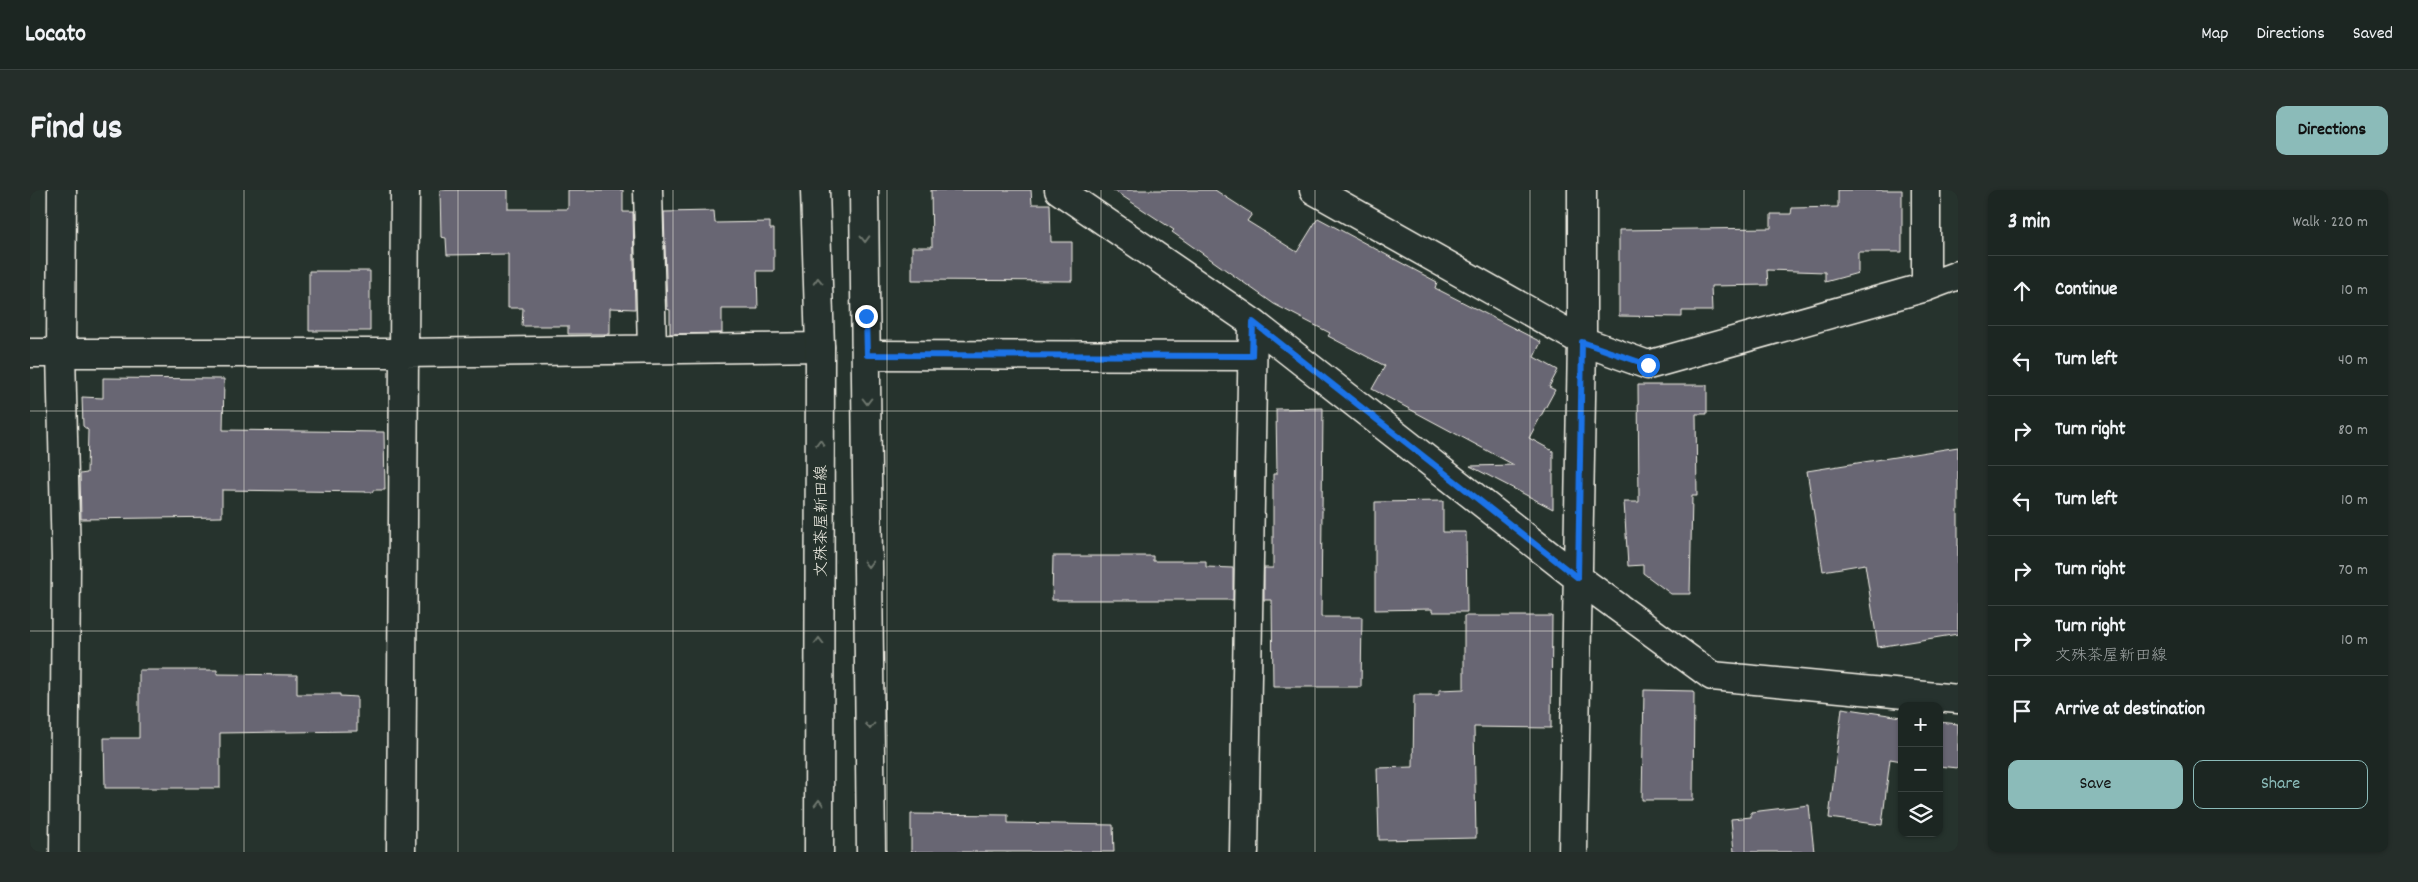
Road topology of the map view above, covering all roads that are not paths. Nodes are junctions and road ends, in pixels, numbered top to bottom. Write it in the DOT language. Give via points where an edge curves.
graph roads {
  1 [pos="62,190"];
  2 [pos="405,190"];
  3 [pos="648,190"];
  4 [pos="815,190"];
  5 [pos="864,190"];
  6 [pos="1059,190"];
  7 [pos="1314,190"];
  8 [pos="1582,190"];
  9 [pos="1926,190"];
  10 [pos="1958,275"];
  11 [pos="1926,287"];
  12 [pos="1253,322"];
  13 [pos="1582,342"];
  14 [pos="820,347"];
  15 [pos="652,350"];
  16 [pos="30,353"];
  17 [pos="61,353"];
  18 [pos="405,353"];
  19 [pos="867,355"];
  20 [pos="1252,356"];
  21 [pos="1578,578"];
  22 [pos="1958,699"];
  23 [pos="64,852"];
  24 [pos="401,852"];
  25 [pos="819,852"];
  26 [pos="871,852"];
  27 [pos="1244,852"];
  28 [pos="1572,852"];
  1 -- 17 [label="street"];
  2 -- 18 [label="street"];
  3 -- 15 [label="street"];
  14 -- 4 [label="street, 文殊茶屋新田線, one-way"];
  5 -- 19 [label="street, one-way"];
  6 -- 12 [label="street"];
  7 -- 13 [label="street"];
  8 -- 13 [label="street"];
  9 -- 11 [label="street"];
  10 -- 11 [label="street"];
  11 -- 13 [label="street" via="1648,365"];
  12 -- 20 [label="street"];
  12 -- 21 [label="street"];
  13 -- 21 [label="street"];
  14 -- 15 [label="street"];
  25 -- 14 [label="street, 文殊茶屋新田線, one-way"];
  15 -- 18 [label="street"];
  16 -- 17 [label="street"];
  17 -- 18 [label="street"];
  17 -- 23 [label="street" via="66,561"];
  18 -- 24 [label="street"];
  19 -- 20 [label="street"];
  19 -- 26 [label="street, one-way"];
  20 -- 27 [label="street"];
  21 -- 22 [label="street" via="1712,676"];
  21 -- 28 [label="street"];
}
